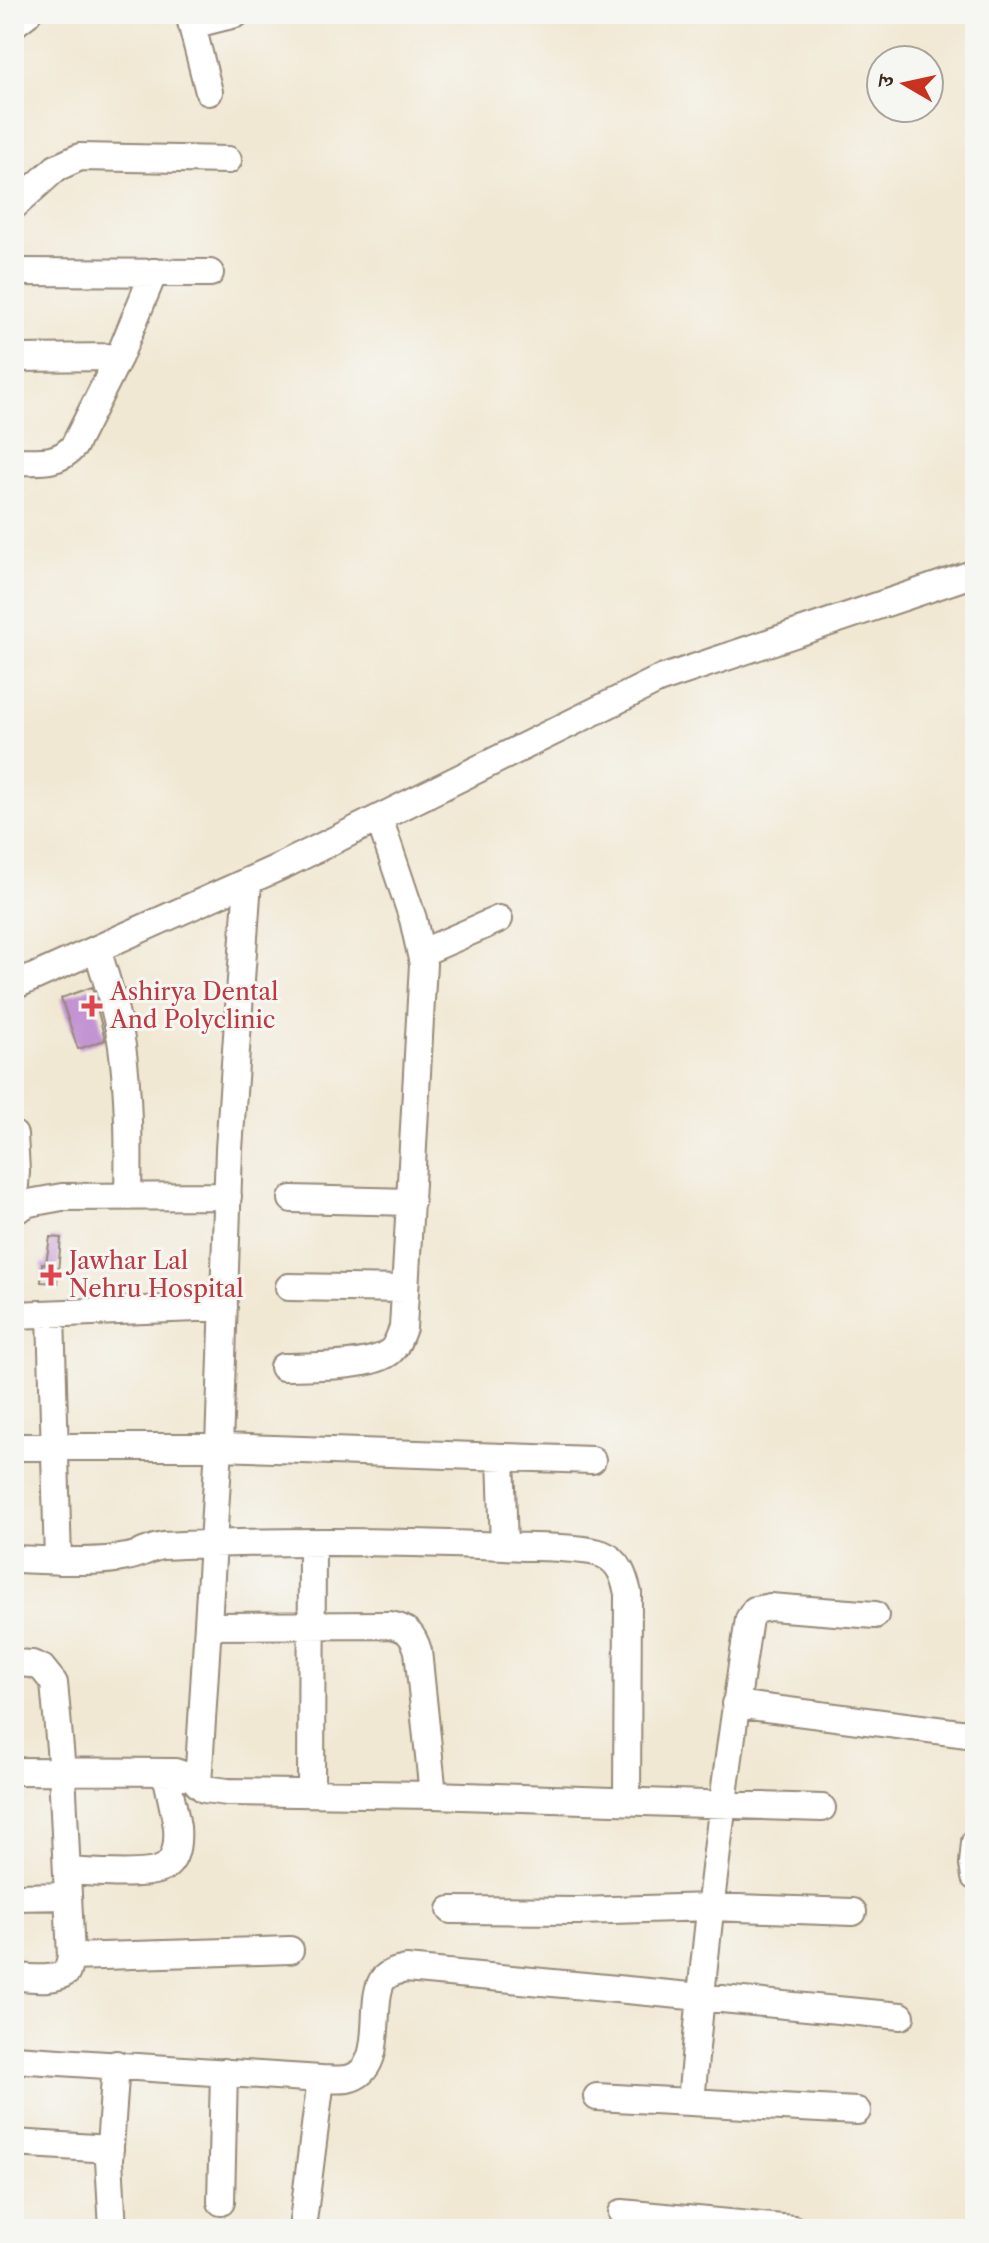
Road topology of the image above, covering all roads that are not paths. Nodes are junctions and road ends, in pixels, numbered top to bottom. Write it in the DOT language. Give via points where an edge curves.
graph roads {
  1 [pos="27,14"];
  2 [pos="236,14"];
  3 [pos="190,19"];
  4 [pos="14,24"];
  5 [pos="209,92"];
  6 [pos="228,160"];
  7 [pos="14,206"];
  8 [pos="14,272"];
  9 [pos="154,272"];
  10 [pos="210,273"];
  11 [pos="119,357"];
  12 [pos="14,358"];
  13 [pos="14,461"];
  14 [pos="975,573"];
  15 [pos="379,818"];
  16 [pos="248,881"];
  17 [pos="499,919"];
  18 [pos="97,949"];
  19 [pos="421,953"];
  20 [pos="14,986"];
  21 [pos="14,1135"];
  22 [pos="128,1196"];
  23 [pos="228,1196"];
  24 [pos="14,1197"];
  25 [pos="292,1199"];
  26 [pos="411,1202"];
  27 [pos="14,1211"];
  28 [pos="289,1287"];
  29 [pos="405,1289"];
  30 [pos="224,1307"];
  31 [pos="51,1314"];
  32 [pos="14,1315"];
  33 [pos="283,1367"];
  34 [pos="55,1446"];
  35 [pos="14,1447"];
  36 [pos="219,1447"];
  37 [pos="501,1457"];
  38 [pos="592,1460"];
  39 [pos="312,1542"];
  40 [pos="213,1544"];
  41 [pos="504,1546"];
  42 [pos="16,1559"];
  43 [pos="58,1561"];
  44 [pos="875,1615"];
  45 [pos="313,1625"];
  46 [pos="208,1626"];
  47 [pos="14,1663"];
  48 [pos="735,1704"];
  49 [pos="975,1735"];
  50 [pos="14,1771"];
  51 [pos="62,1771"];
  52 [pos="166,1772"];
  53 [pos="198,1784"];
  54 [pos="311,1792"];
  55 [pos="433,1795"];
  56 [pos="627,1800"];
  57 [pos="724,1803"];
  58 [pos="822,1808"];
  59 [pos="68,1884"];
  60 [pos="14,1897"];
  61 [pos="710,1907"];
  62 [pos="451,1910"];
  63 [pos="853,1912"];
  64 [pos="290,1950"];
  65 [pos="71,1957"];
  66 [pos="14,1977"];
  67 [pos="700,1997"];
  68 [pos="901,2016"];
  69 [pos="14,2059"];
  70 [pos="116,2064"];
  71 [pos="224,2072"];
  72 [pos="321,2079"];
  73 [pos="597,2097"];
  74 [pos="691,2102"];
  75 [pos="857,2111"];
  76 [pos="14,2143"];
  77 [pos="110,2149"];
  78 [pos="221,2202"];
  79 [pos="622,2213"];
  80 [pos="718,2226"];
  81 [pos="113,2229"];
  82 [pos="302,2229"];
  83 [pos="793,2229"];
  1 -- 4 [label="street"];
  2 -- 3 [label="street"];
  3 -- 5 [label="street"];
  6 -- 7 [label="street" via="80,157 56,168"];
  8 -- 9 [label="street"];
  9 -- 10 [label="street"];
  9 -- 11 [label="street"];
  11 -- 12 [label="street"];
  11 -- 13 [label="street" via="68,453 55,460"];
  14 -- 15 [label="street" via="658,680"];
  15 -- 16 [label="street"];
  15 -- 19 [label="street"];
  16 -- 18 [label="street"];
  16 -- 23 [label="street"];
  17 -- 19 [label="street"];
  18 -- 20 [label="street"];
  18 -- 22 [label="street" via="122,1046"];
  19 -- 26 [label="street"];
  21 -- 24 [label="street"];
  22 -- 23 [label="street"];
  22 -- 27 [label="street" via="62,1197"];
  23 -- 30 [label="street"];
  25 -- 26 [label="street"];
  26 -- 29 [label="street"];
  28 -- 29 [label="street"];
  29 -- 33 [label="street" via="403,1328 394,1350 362,1362"];
  30 -- 31 [label="street"];
  30 -- 36 [label="street"];
  31 -- 32 [label="street"];
  31 -- 34 [label="street"];
  34 -- 35 [label="street"];
  34 -- 36 [label="street"];
  34 -- 43 [label="street"];
  36 -- 37 [label="street"];
  36 -- 40 [label="street"];
  37 -- 38 [label="street"];
  37 -- 41 [label="street"];
  39 -- 40 [label="street"];
  39 -- 41 [label="street"];
  39 -- 45 [label="street"];
  40 -- 43 [label="street" via="150,1548 115,1559"];
  40 -- 46 [label="street"];
  41 -- 56 [label="street" via="604,1554 620,1569 628,1593"];
  42 -- 43 [label="street"];
  44 -- 48 [label="street" via="755,1610"];
  45 -- 46 [label="street"];
  45 -- 54 [label="street"];
  45 -- 55 [label="street" via="390,1625 410,1631 418,1651"];
  46 -- 53 [label="street"];
  47 -- 51 [label="street" via="42,1668 54,1683"];
  48 -- 49 [label="street"];
  48 -- 57 [label="street"];
  50 -- 51 [label="street"];
  51 -- 52 [label="street"];
  51 -- 59 [label="street"];
  52 -- 53 [label="street" via="185,1774"];
  52 -- 59 [label="street" via="177,1845 166,1866"];
  53 -- 54 [label="street" via="213,1791"];
  54 -- 55 [label="street"];
  55 -- 56 [label="street"];
  56 -- 57 [label="street"];
  57 -- 58 [label="street"];
  57 -- 61 [label="street"];
  59 -- 60 [label="street"];
  59 -- 65 [label="street"];
  61 -- 62 [label="street"];
  61 -- 63 [label="street"];
  61 -- 67 [label="street"];
  64 -- 65 [label="street"];
  65 -- 66 [label="street" via="67,1972 60,1976"];
  67 -- 68 [label="street"];
  67 -- 72 [label="street" via="406,1969 393,1972 379,1985 375,2039 363,2071 349,2078"];
  67 -- 74 [label="street"];
  69 -- 70 [label="street"];
  70 -- 71 [label="street"];
  70 -- 77 [label="street"];
  71 -- 72 [label="street"];
  71 -- 78 [label="street"];
  72 -- 82 [label="street"];
  73 -- 74 [label="street"];
  74 -- 75 [label="street"];
  76 -- 77 [label="street"];
  77 -- 81 [label="street"];
  79 -- 80 [label="street"];
  80 -- 83 [label="street"];
}
